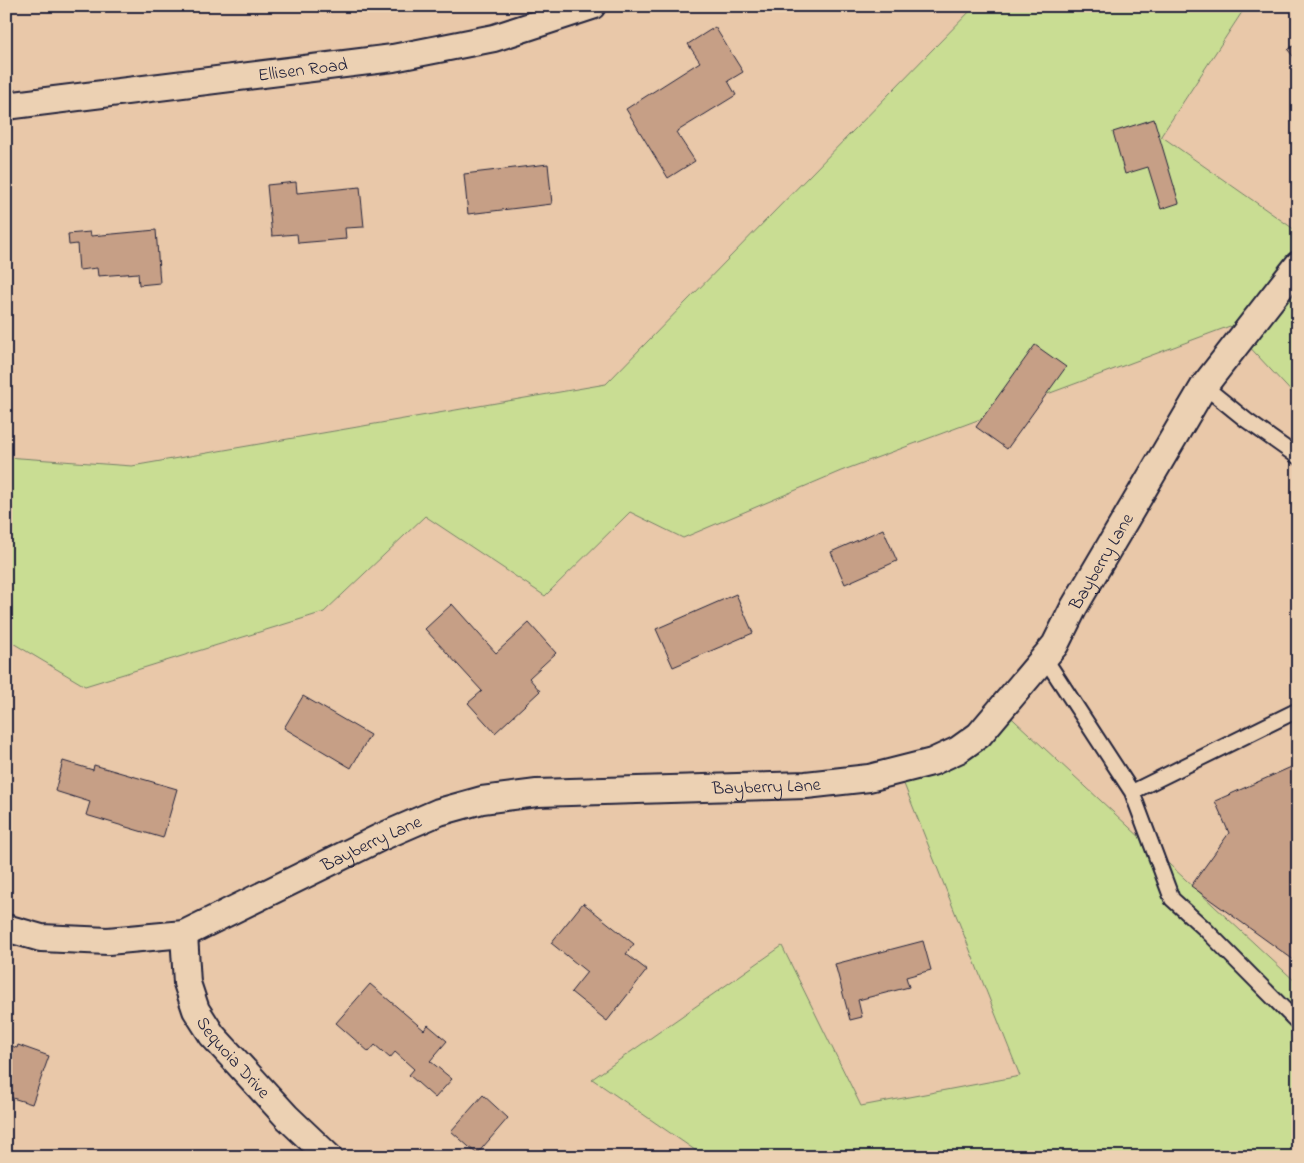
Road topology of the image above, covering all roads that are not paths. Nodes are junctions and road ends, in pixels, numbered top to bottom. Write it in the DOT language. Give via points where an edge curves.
graph roads {
  1 [pos="592,6"];
  2 [pos="6,106"];
  3 [pos="1298,265"];
  4 [pos="1204,386"];
  5 [pos="1298,457"];
  6 [pos="1044,657"];
  7 [pos="1298,710"];
  8 [pos="1132,792"];
  9 [pos="6,928"];
  10 [pos="184,934"];
  11 [pos="1298,1023"];
  12 [pos="328,1157"];
  1 -- 2 [label="street, Ellisen Road" via="494,38 393,58"];
  3 -- 4 [label="street, Bayberry Lane"];
  4 -- 5 [label="lane"];
  4 -- 6 [label="street, Bayberry Lane" via="1055,645"];
  6 -- 8 [label="lane"];
  6 -- 10 [label="street, Bayberry Lane" via="979,735 958,750 932,762 869,778 806,785 537,793 482,800 439,812 380,838"];
  7 -- 8 [label="lane"];
  8 -- 11 [label="lane" via="1172,899"];
  9 -- 10 [label="street, Bayberry Lane" via="41,938 108,942"];
  10 -- 12 [label="street, Sequoia Drive" via="187,983 196,1010 218,1042 286,1117"];
}
